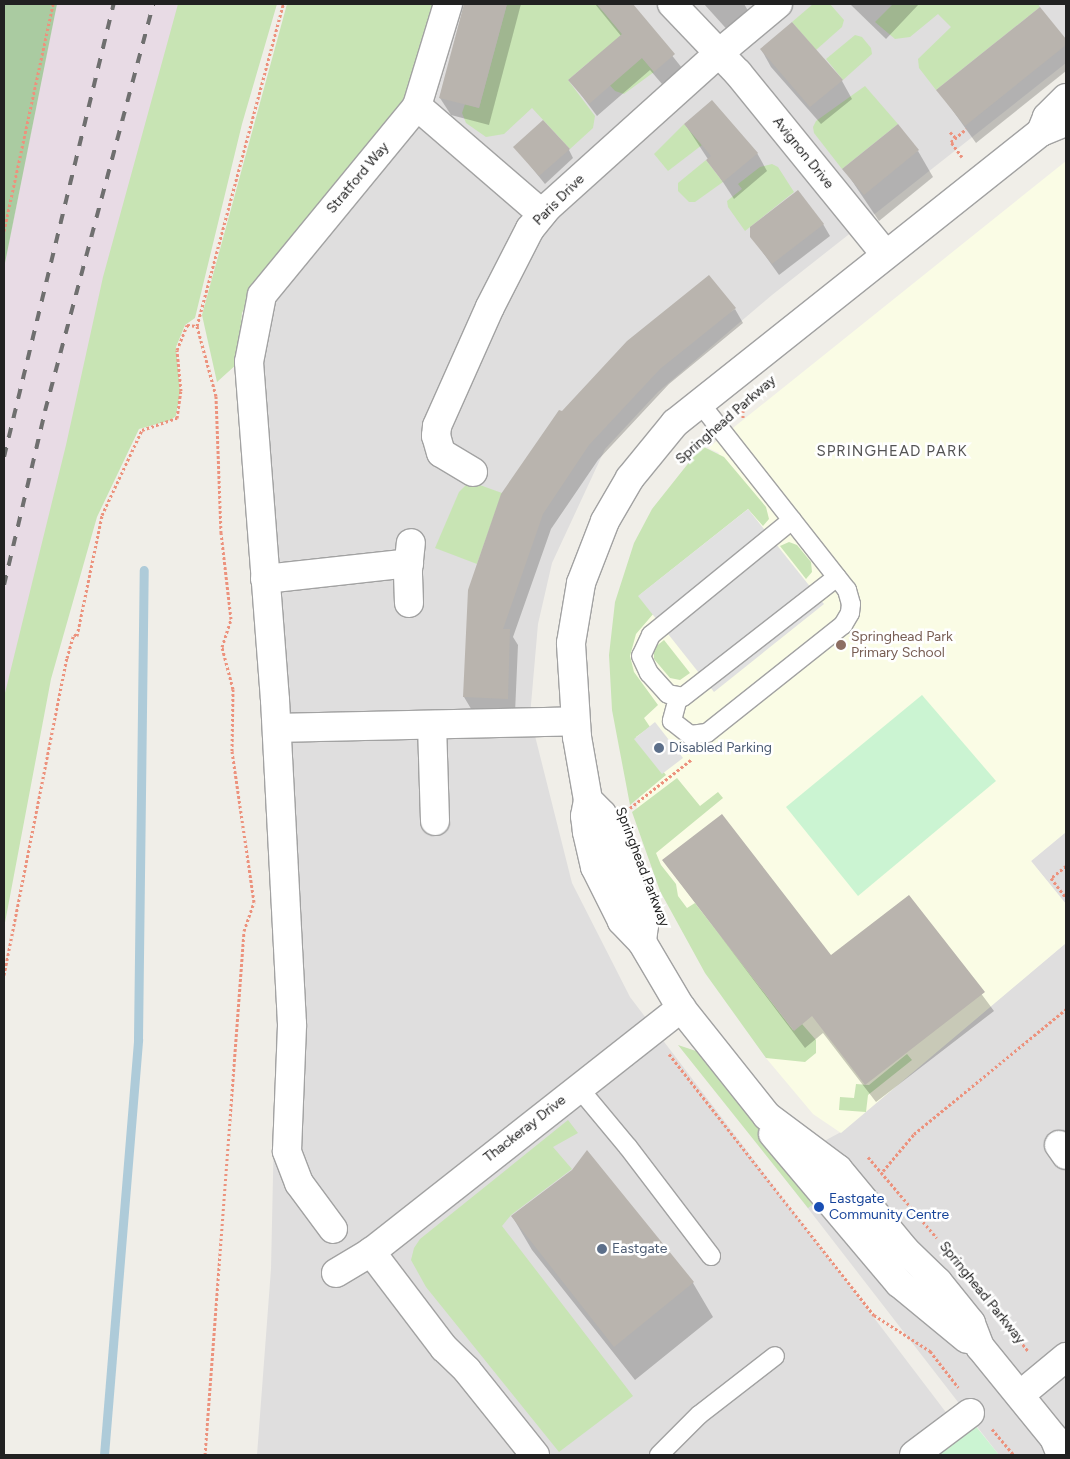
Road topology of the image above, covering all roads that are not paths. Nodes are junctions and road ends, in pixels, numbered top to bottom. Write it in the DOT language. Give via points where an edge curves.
graph roads {
  1 [pos="448,4"];
  2 [pos="672,4"];
  3 [pos="778,4"];
  4 [pos="718,54"];
  5 [pos="1066,98"];
  6 [pos="417,106"];
  7 [pos="1066,122"];
  8 [pos="1041,132"];
  9 [pos="542,214"];
  10 [pos="886,254"];
  11 [pos="700,402"];
  12 [pos="473,472"];
  13 [pos="792,520"];
  14 [pos="836,577"];
  15 [pos="265,579"];
  16 [pos="409,603"];
  17 [pos="678,698"];
  18 [pos="575,721"];
  19 [pos="432,725"];
  20 [pos="277,728"];
  21 [pos="435,822"];
  22 [pos="681,1008"];
  23 [pos="578,1088"];
  24 [pos="333,1229"];
  25 [pos="371,1252"];
  26 [pos="711,1256"];
  27 [pos="336,1273"];
  28 [pos="775,1356"];
  29 [pos="1056,1365"];
  30 [pos="1020,1395"];
  31 [pos="974,1410"];
  32 [pos="1060,1446"];
  33 [pos="535,1455"];
  34 [pos="659,1455"];
  35 [pos="914,1455"];
  1 -- 6 [label="street, Stratford Way"];
  2 -- 4 [label="street, Avignon Drive"];
  3 -- 4 [label="street, Paris Drive"];
  4 -- 9 [label="street, Paris Drive"];
  4 -- 10 [label="street, Avignon Drive" via="738,73"];
  5 -- 8 [label="street, Springhead Parkway" via="1047,117"];
  6 -- 9 [label="street"];
  6 -- 15 [label="street, Stratford Way" via="262,295 252,342 250,382"];
  7 -- 8 [label="street, Springhead Parkway"];
  8 -- 10 [label="street, Springhead Parkway"];
  9 -- 12 [label="street, Paris Drive" via="507,272 436,426 442,453"];
  10 -- 11 [label="street, Springhead Parkway"];
  11 -- 13 [label="lane"];
  11 -- 18 [label="street, Springhead Parkway" via="662,437 630,478 605,520 592,552 578,595 571,643"];
  13 -- 14 [label="lane"];
  13 -- 17 [label="lane" via="646,640 641,656 645,668 665,692"];
  14 -- 17 [label="lane"];
  14 -- 17 [label="lane" via="850,596 850,613 846,621 710,732 694,735 679,728 672,720"];
  15 -- 16 [label="street" via="410,553"];
  15 -- 20 [label="street, Stratford Way"];
  18 -- 19 [label="street"];
  18 -- 22 [label="street, Springhead Parkway" via="588,800 585,816 595,867 622,921 642,942"];
  19 -- 20 [label="street"];
  19 -- 21 [label="street"];
  20 -- 24 [label="street, Stratford Way" via="292,1024 287,1151 299,1183"];
  22 -- 23 [label="street, Thackeray Drive"];
  22 -- 30 [label="street, Springhead Parkway" via="767,1116 838,1170 966,1316 980,1347"];
  23 -- 25 [label="street, Thackeray Drive"];
  23 -- 26 [label="lane" via="628,1147"];
  25 -- 27 [label="street, Thackeray Drive"];
  25 -- 33 [label="street" via="444,1348 467,1370"];
  28 -- 34 [label="lane" via="699,1415"];
  29 -- 30 [label="street"];
  30 -- 32 [label="street, Springhead Parkway"];
  31 -- 35 [label="street"];
}
